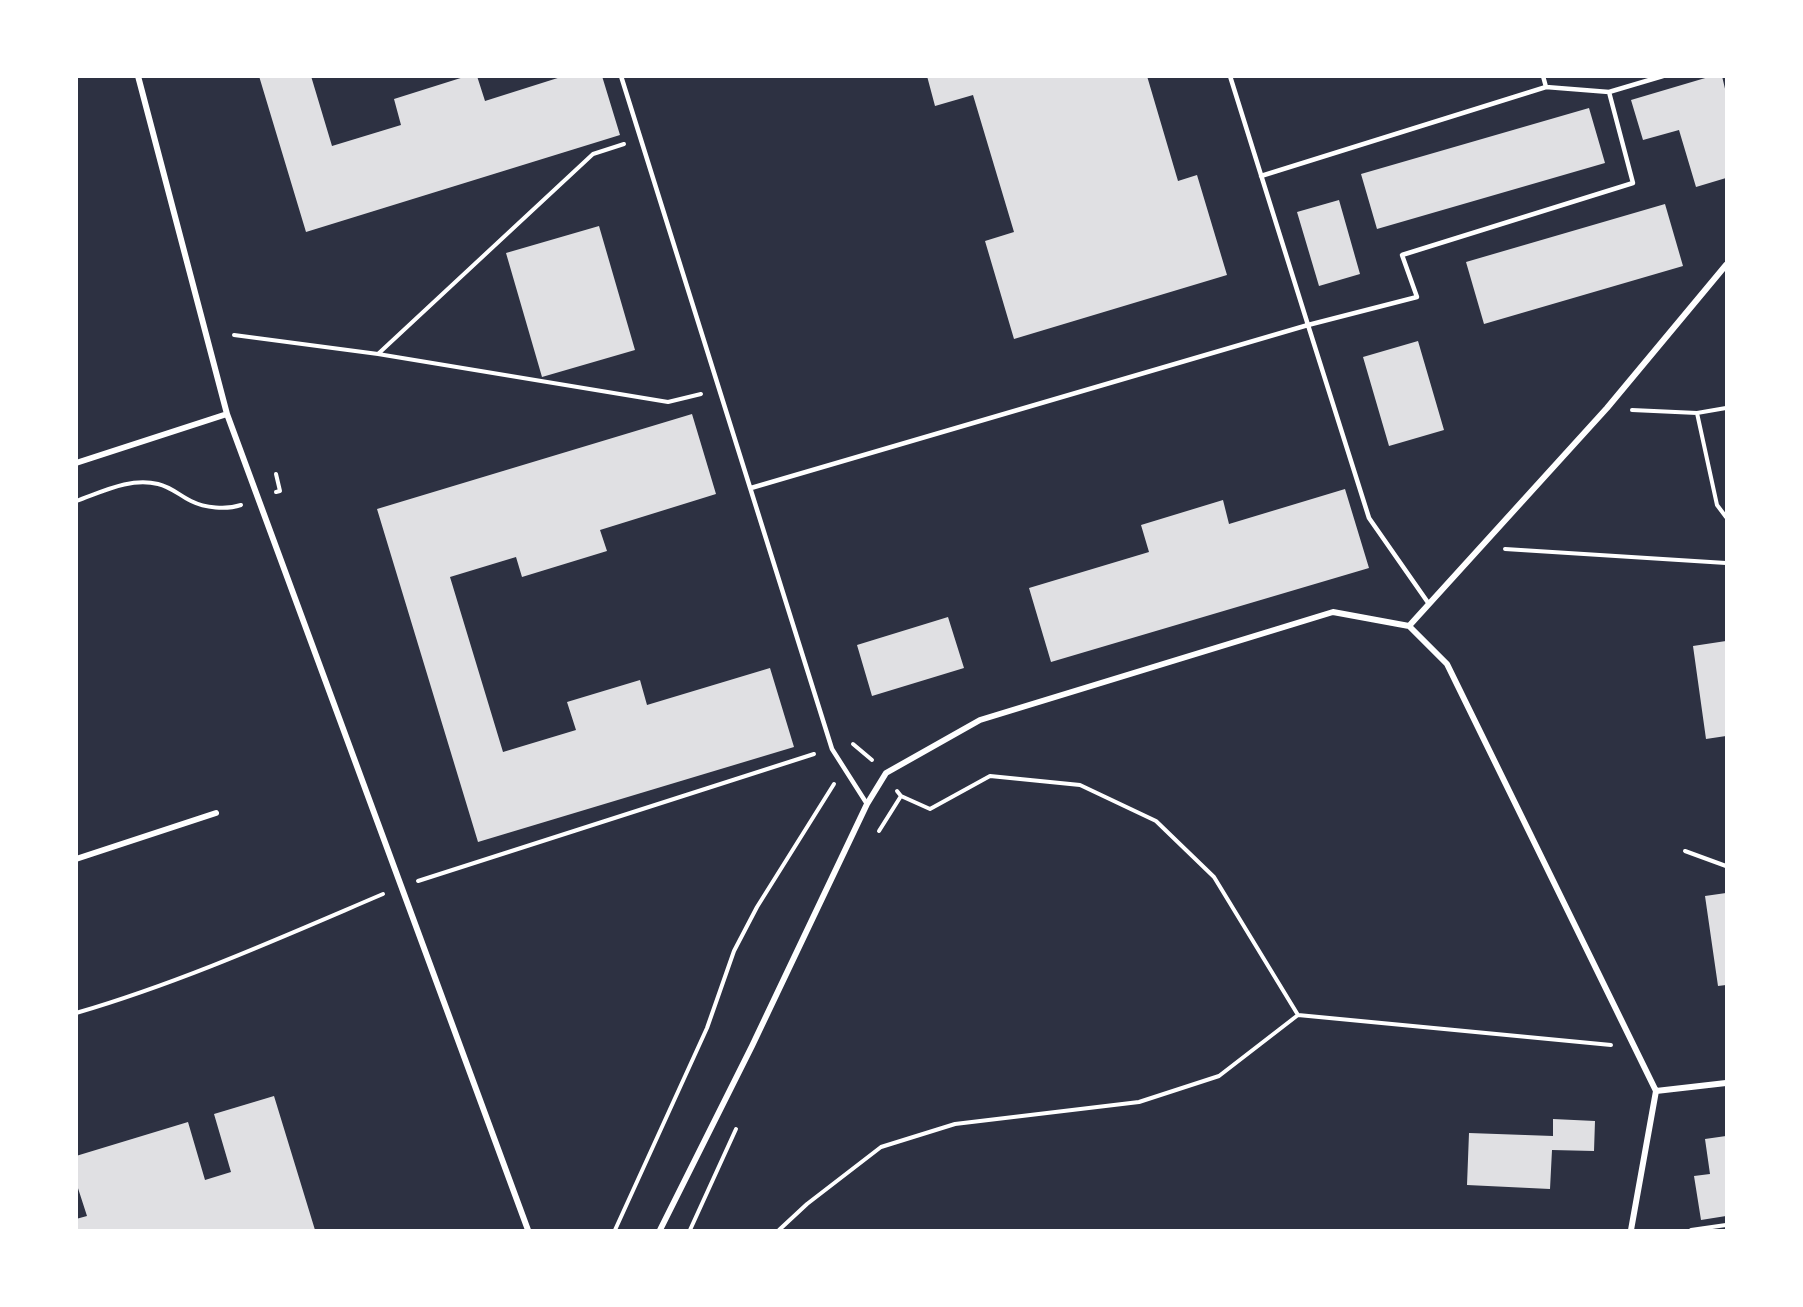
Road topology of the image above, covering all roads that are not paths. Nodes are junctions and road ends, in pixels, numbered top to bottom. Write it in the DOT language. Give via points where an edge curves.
graph roads {
  1 [pos="138,76"];
  2 [pos="621,76"];
  3 [pos="1230,76"];
  4 [pos="1543,76"];
  5 [pos="1663,76"];
  6 [pos="1546,87"];
  7 [pos="1610,92"];
  8 [pos="1261,176"];
  9 [pos="1726,266"];
  10 [pos="1308,325"];
  11 [pos="227,414"];
  12 [pos="76,463"];
  13 [pos="751,488"];
  14 [pos="1429,604"];
  15 [pos="1409,626"];
  16 [pos="867,804"];
  17 [pos="216,813"];
  18 [pos="76,859"];
  19 [pos="1726,1083"];
  20 [pos="1656,1091"];
  21 [pos="528,1230"];
  22 [pos="660,1230"];
  23 [pos="1631,1230"];
  1 -- 11 [label="street"];
  2 -- 13 [label="lane"];
  3 -- 8 [label="lane"];
  4 -- 6 [label="lane"];
  5 -- 7 [label="lane"];
  6 -- 7 [label="lane"];
  6 -- 8 [label="lane"];
  7 -- 10 [label="lane" via="1633,183 1402,255 1417,297"];
  8 -- 10 [label="lane"];
  9 -- 14 [label="street" via="1607,408"];
  10 -- 13 [label="lane"];
  10 -- 14 [label="lane" via="1369,518"];
  11 -- 12 [label="street"];
  11 -- 21 [label="street"];
  13 -- 16 [label="lane" via="832,749"];
  14 -- 15 [label="street"];
  15 -- 16 [label="street" via="1333,612 980,720 886,773"];
  15 -- 20 [label="street" via="1447,664"];
  16 -- 22 [label="street"];
  17 -- 18 [label="street"];
  19 -- 20 [label="street"];
  20 -- 23 [label="street"];
}
